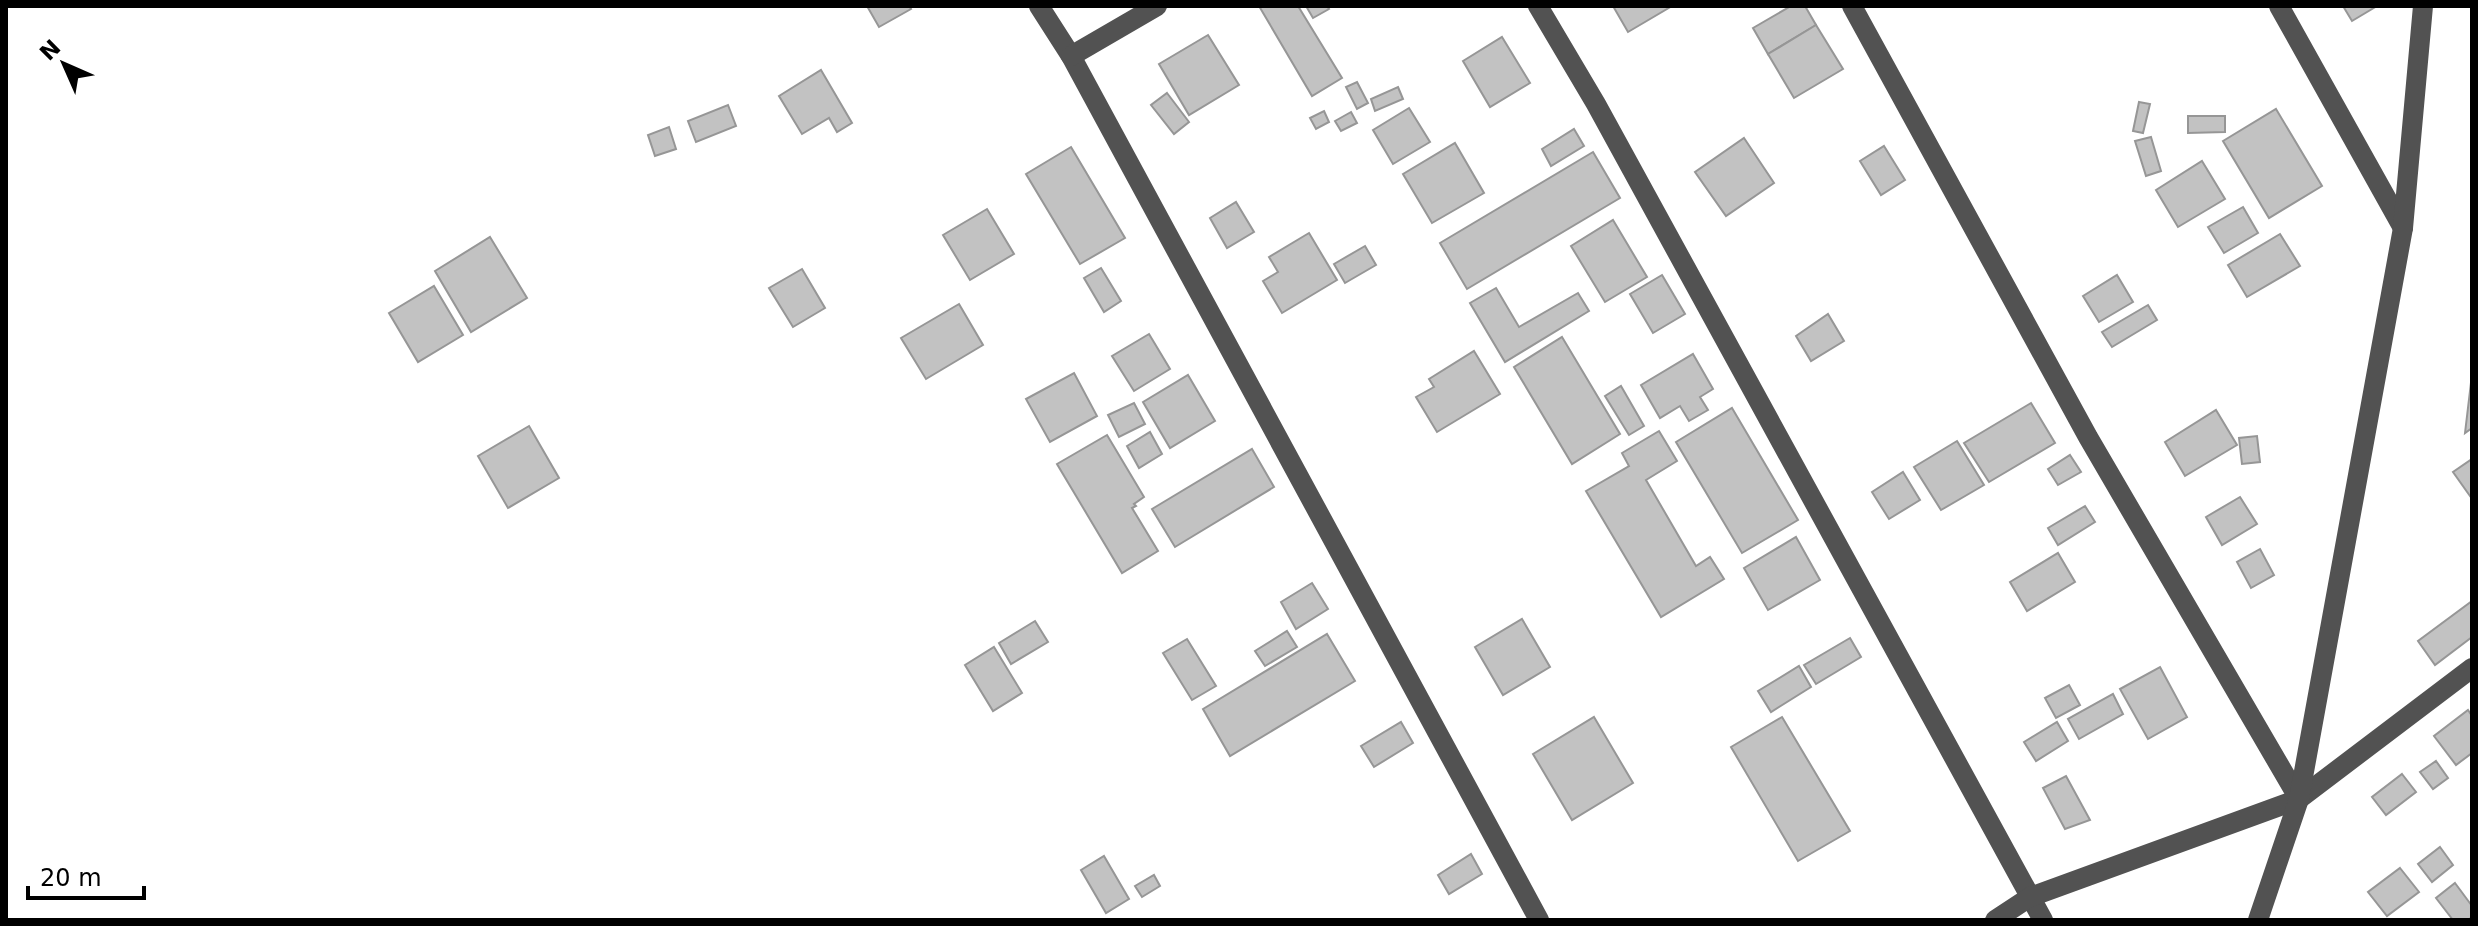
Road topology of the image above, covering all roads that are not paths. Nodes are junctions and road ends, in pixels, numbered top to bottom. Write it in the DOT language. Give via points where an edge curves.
graph roads {
  1 [pos="1039,6"];
  2 [pos="1157,6"];
  3 [pos="1538,6"];
  4 [pos="1852,6"];
  5 [pos="2279,6"];
  6 [pos="2423,6"];
  7 [pos="1071,56"];
  8 [pos="2403,228"];
  9 [pos="2472,668"];
  10 [pos="2299,799"];
  11 [pos="2030,897"];
  12 [pos="1539,920"];
  13 [pos="1995,920"];
  14 [pos="2043,920"];
  15 [pos="2258,920"];
  1 -- 7 [label="street"];
  2 -- 7 [label="street"];
  3 -- 11 [label="street"];
  4 -- 10 [label="street" via="2088,437"];
  5 -- 8 [label="street"];
  6 -- 8 [label="street"];
  7 -- 12 [label="street"];
  8 -- 10 [label="street"];
  9 -- 10 [label="street"];
  10 -- 11 [label="street"];
  10 -- 15 [label="street"];
  11 -- 13 [label="street"];
  11 -- 14 [label="street"];
}
